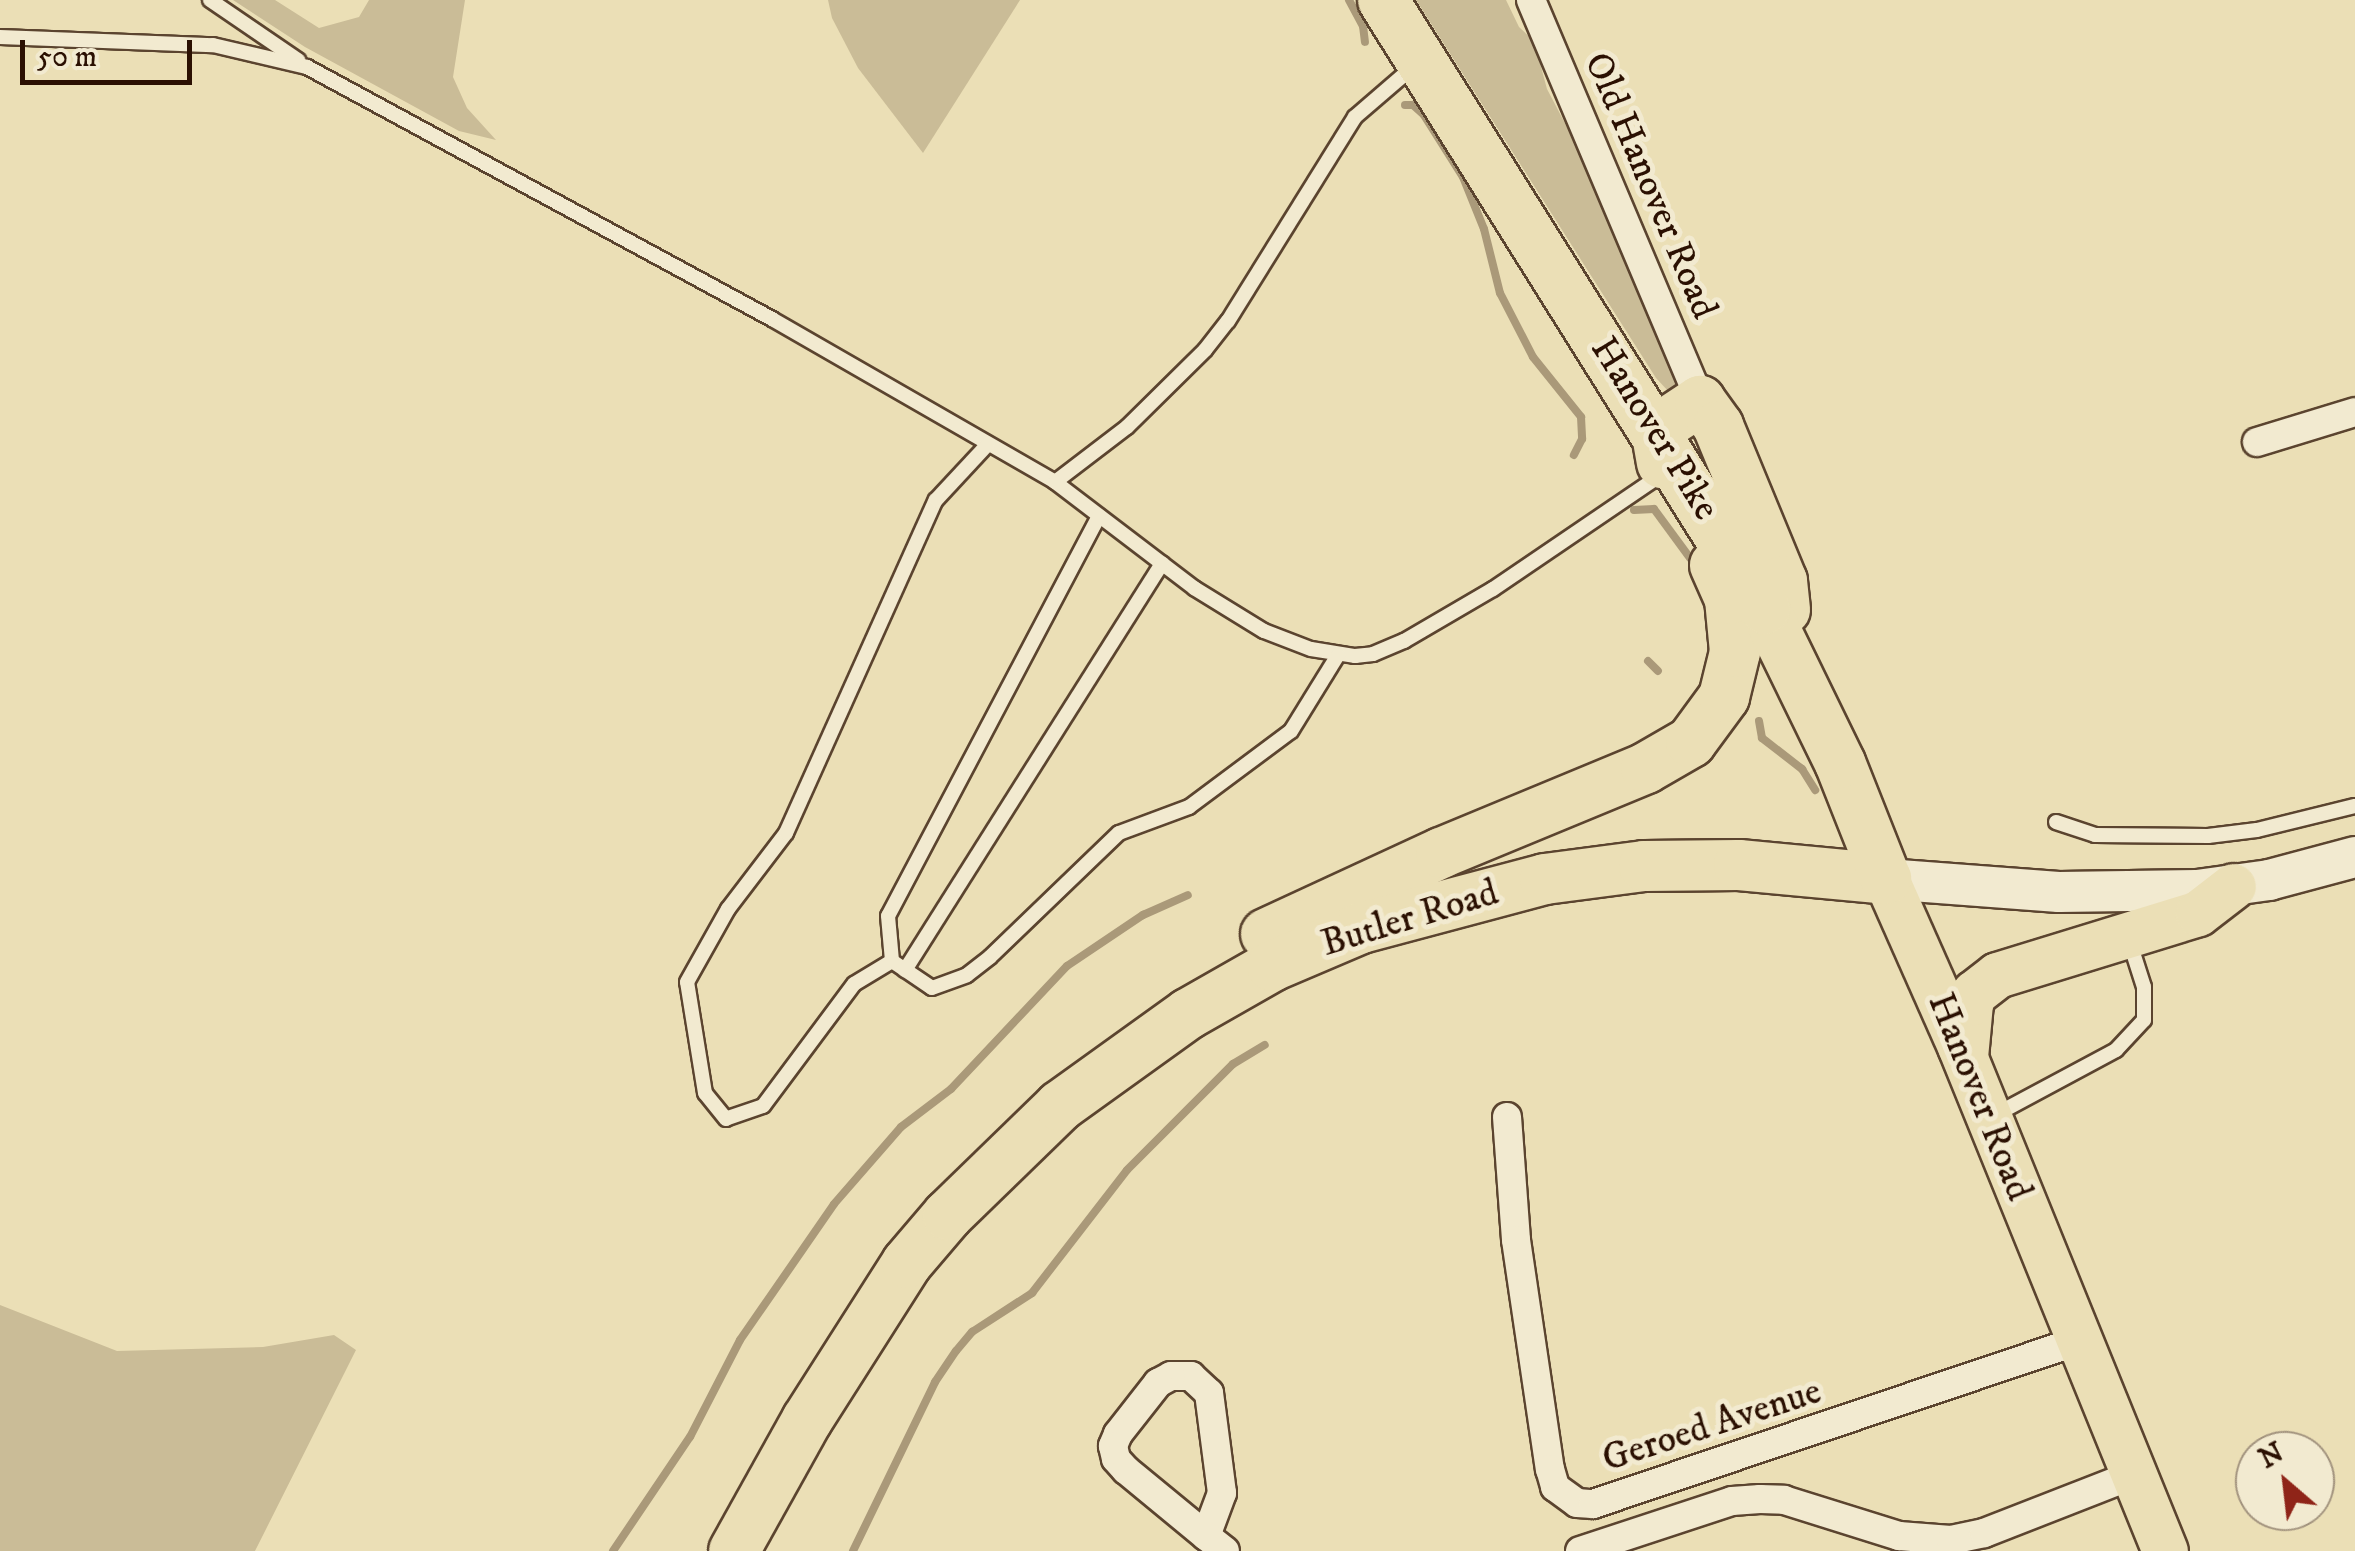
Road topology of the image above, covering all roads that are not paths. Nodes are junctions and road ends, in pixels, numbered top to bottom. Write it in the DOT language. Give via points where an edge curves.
graph roads {
  1 [pos="210,0"];
  2 [pos="1382,0"];
  3 [pos="1531,0"];
  4 [pos="0,37"];
  5 [pos="1421,60"];
  6 [pos="307,66"];
  7 [pos="1700,400"];
  8 [pos="2355,412"];
  9 [pos="2256,442"];
  10 [pos="988,444"];
  11 [pos="1665,456"];
  12 [pos="1055,482"];
  13 [pos="1099,516"];
  14 [pos="1162,564"];
  15 [pos="1790,653"];
  16 [pos="1338,655"];
  17 [pos="2355,806"];
  18 [pos="2056,822"];
  19 [pos="2355,857"];
  20 [pos="1886,878"];
  21 [pos="2233,886"];
  22 [pos="2127,934"];
  23 [pos="892,961"];
  24 [pos="905,970"];
  25 [pos="1122,1060"];
  26 [pos="1965,1060"];
  27 [pos="1506,1118"];
  28 [pos="1989,1118"];
  29 [pos="2074,1329"];
  30 [pos="2133,1476"];
  31 [pos="1215,1544"];
  32 [pos="734,1551"];
  33 [pos="1580,1551"];
  34 [pos="2164,1551"];
  1 -- 6 [label="lane"];
  2 -- 5 [label="highway, Hanover Pike"];
  3 -- 7 [label="street, Old Hanover Road"];
  4 -- 6 [label="lane" via="213,44"];
  5 -- 11 [label="highway, Hanover Pike"];
  5 -- 12 [label="lane" via="1355,116 1204,350 1127,427"];
  6 -- 10 [label="lane"];
  7 -- 11 [label="highway"];
  7 -- 15 [label="highway" via="1718,426 1782,581"];
  8 -- 9 [label="street"];
  10 -- 12 [label="lane"];
  10 -- 23 [label="lane" via="936,500 786,833 728,909 687,982 705,1092 726,1118 763,1106 854,984"];
  11 -- 15 [label="highway, Hanover Pike"];
  11 -- 16 [label="lane" via="1493,589 1404,641 1373,654"];
  11 -- 25 [label="highway" via="1735,621 1732,676 1700,731 1646,768 1269,932 1176,988"];
  12 -- 13 [label="lane"];
  13 -- 14 [label="lane"];
  13 -- 23 [label="lane" via="888,916"];
  14 -- 16 [label="lane" via="1264,631"];
  14 -- 24 [label="lane"];
  15 -- 20 [label="highway, Hanover Pike"];
  16 -- 24 [label="lane" via="1291,731 1189,807 1119,834 967,975 932,988"];
  17 -- 18 [label="lane" via="2208,836 2095,835"];
  19 -- 21 [label="main road, Butler Road"];
  20 -- 21 [label="main road, Butler Road" via="2059,892"];
  20 -- 25 [label="highway, Butler Road" via="1740,865 1644,866 1544,879 1361,928 1272,966"];
  20 -- 26 [label="main road, Hanover Road"];
  21 -- 22 [label="main road" via="2198,913"];
  22 -- 26 [label="main road" via="1984,984 1970,1003"];
  22 -- 28 [label="lane" via="2144,987 2144,1020 2116,1050"];
  23 -- 24 [label="lane"];
  25 -- 32 [label="highway, Butler Road" via="1036,1128 907,1263 816,1404"];
  26 -- 28 [label="main road, Hanover Road"];
  27 -- 29 [label="street, Geroed Avenue" via="1516,1240 1550,1469 1556,1487 1577,1503 1592,1504"];
  28 -- 29 [label="main road, Hanover Road"];
  29 -- 30 [label="main road"];
  30 -- 33 [label="street" via="1952,1540 1900,1536 1760,1498"];
  30 -- 34 [label="main road"];
  31 -- 31 [label="street" via="1126,1470 1113,1446 1158,1383 1171,1376 1191,1376 1209,1394 1222,1492"];
}
